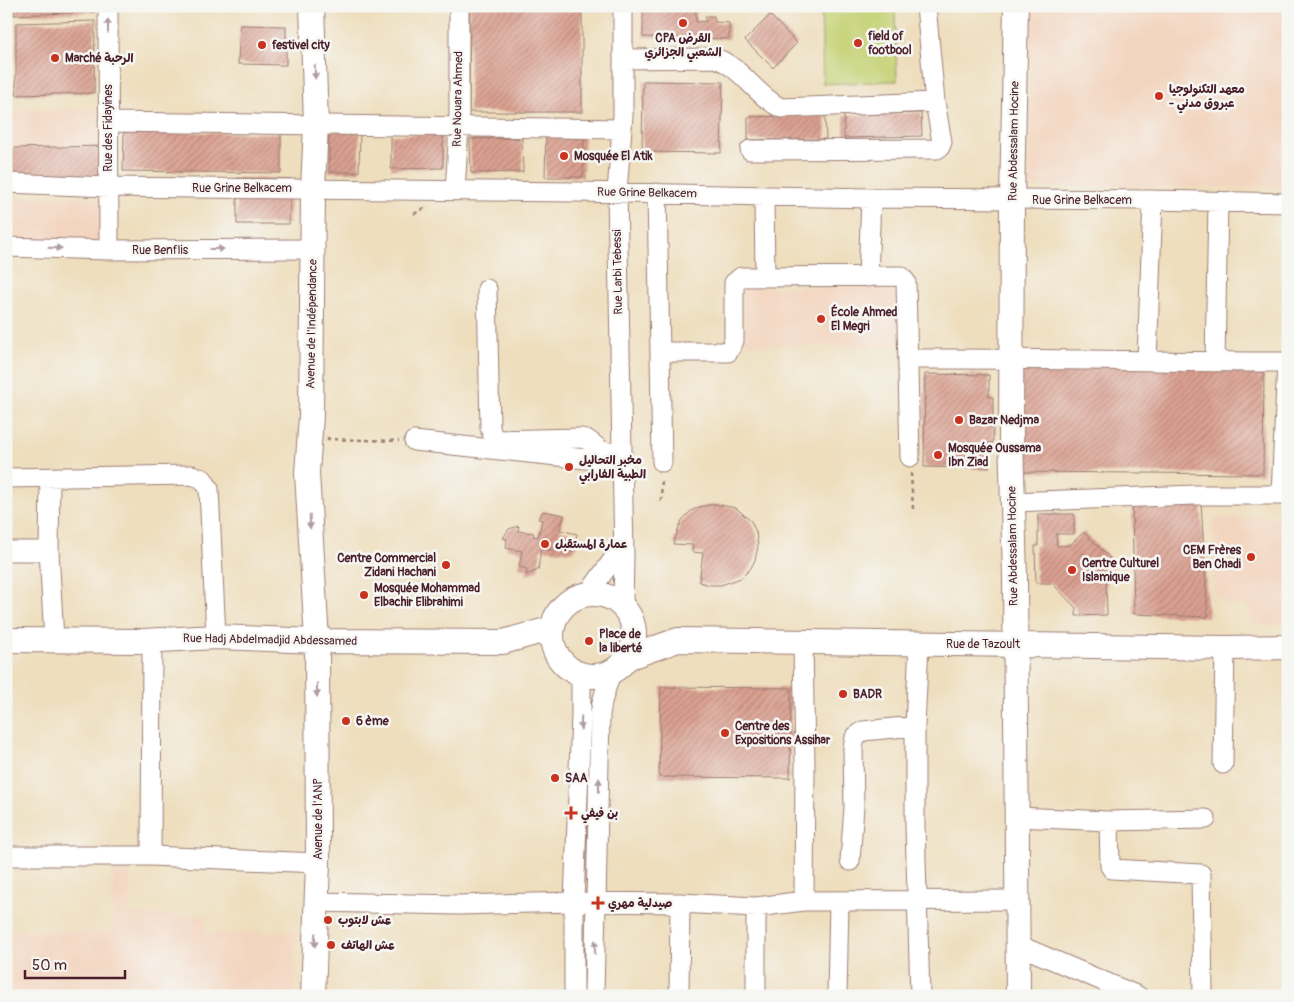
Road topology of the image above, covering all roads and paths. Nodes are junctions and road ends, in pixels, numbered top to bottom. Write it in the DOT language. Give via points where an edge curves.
graph roads {
  1 [pos="108,6"];
  2 [pos="312,6"];
  3 [pos="459,6"];
  4 [pos="623,6"];
  5 [pos="926,6"];
  6 [pos="1016,6"];
  7 [pos="624,59"];
  8 [pos="935,102"];
  9 [pos="108,122"];
  10 [pos="316,124"];
  11 [pos="460,126"];
  12 [pos="622,129"];
  13 [pos="750,150"];
  14 [pos="6,183"];
  15 [pos="108,187"];
  16 [pos="313,188"];
  17 [pos="455,191"];
  18 [pos="617,192"];
  19 [pos="657,194"];
  20 [pos="764,196"];
  21 [pos="871,198"];
  22 [pos="1012,200"];
  23 [pos="1153,200"];
  24 [pos="1218,202"];
  25 [pos="1288,203"];
  26 [pos="6,247"];
  27 [pos="313,249"];
  28 [pos="109,250"];
  29 [pos="765,277"];
  30 [pos="868,277"];
  31 [pos="487,289"];
  32 [pos="661,352"];
  33 [pos="1012,358"];
  34 [pos="909,359"];
  35 [pos="1147,361"];
  36 [pos="1215,362"];
  37 [pos="1288,362"];
  38 [pos="329,431"];
  39 [pos="414,441"];
  40 [pos="910,457"];
  41 [pos="621,459"];
  42 [pos="662,462"];
  43 [pos="6,478"];
  44 [pos="50,478"];
  45 [pos="1284,495"];
  46 [pos="661,501"];
  47 [pos="1012,502"];
  48 [pos="914,509"];
  49 [pos="623,538"];
  50 [pos="49,550"];
  51 [pos="6,551"];
  52 [pos="588,594"];
  53 [pos="626,611"];
  54 [pos="553,628"];
  55 [pos="216,637"];
  56 [pos="6,640"];
  57 [pos="54,640"];
  58 [pos="678,640"];
  59 [pos="152,641"];
  60 [pos="317,641"];
  61 [pos="503,642"];
  62 [pos="803,643"];
  63 [pos="919,644"];
  64 [pos="1015,644"];
  65 [pos="1288,647"];
  66 [pos="1225,648"];
  67 [pos="561,661"];
  68 [pos="619,665"];
  69 [pos="581,674"];
  70 [pos="916,726"];
  71 [pos="1223,764"];
  72 [pos="1017,817"];
  73 [pos="1109,820"];
  74 [pos="1206,820"];
  75 [pos="6,856"];
  76 [pos="152,856"];
  77 [pos="850,861"];
  78 [pos="318,864"];
  79 [pos="918,900"];
  80 [pos="1017,900"];
  81 [pos="804,901"];
  82 [pos="839,901"];
  83 [pos="316,902"];
  84 [pos="574,902"];
  85 [pos="596,902"];
  86 [pos="680,903"];
  87 [pos="756,907"];
  88 [pos="1018,945"];
  89 [pos="313,996"];
  90 [pos="574,996"];
  91 [pos="594,996"];
  92 [pos="679,996"];
  93 [pos="756,996"];
  94 [pos="837,996"];
  95 [pos="920,996"];
  96 [pos="1018,996"];
  97 [pos="1138,996"];
  98 [pos="1203,996"];
  9 -- 1 [label="street, Rue des Fidayines, one-way"];
  2 -- 10 [label="main road, Avenue de l'Indépendance, one-way"];
  3 -- 11 [label="street, Rue Nouara Ahmed"];
  4 -- 7 [label="street, Rue Larbi Tebessi"];
  5 -- 8 [label="street"];
  6 -- 22 [label="main road, Rue Abdessalam Hocine"];
  7 -- 8 [label="street" via="715,58 726,62 781,108"];
  7 -- 12 [label="street, Rue Larbi Tebessi"];
  8 -- 13 [label="street" via="942,142 938,149"];
  9 -- 10 [label="street"];
  9 -- 15 [label="street, Rue des Fidayines"];
  10 -- 11 [label="street"];
  10 -- 16 [label="main road, Avenue de l'Indépendance"];
  11 -- 12 [label="street"];
  11 -- 17 [label="street, Rue Nouara Ahmed"];
  12 -- 18 [label="street, Rue Larbi Tebessi"];
  14 -- 15 [label="street, Rue Grine Belkacem"];
  15 -- 16 [label="street, Rue Grine Belkacem"];
  15 -- 28 [label="street, Rue des Fidayines"];
  16 -- 17 [label="street, Rue Grine Belkacem"];
  16 -- 27 [label="main road, Avenue de l'Indépendance"];
  17 -- 18 [label="street, Rue Grine Belkacem"];
  18 -- 19 [label="street, Rue Grine Belkacem"];
  18 -- 41 [label="street, Rue Larbi Tebessi"];
  19 -- 20 [label="street, Rue Grine Belkacem"];
  19 -- 32 [label="street"];
  20 -- 21 [label="street, Rue Grine Belkacem"];
  20 -- 29 [label="street"];
  21 -- 22 [label="street, Rue Grine Belkacem"];
  21 -- 30 [label="street"];
  22 -- 23 [label="street, Rue Grine Belkacem"];
  22 -- 33 [label="main road, Rue Abdessalam Hocine"];
  23 -- 24 [label="street, Rue Grine Belkacem"];
  23 -- 35 [label="street"];
  24 -- 25 [label="street, Rue Grine Belkacem"];
  24 -- 36 [label="street"];
  26 -- 28 [label="street, Rue Benflis, one-way"];
  28 -- 27 [label="street, Rue Benflis, one-way"];
  27 -- 60 [label="main road, Avenue de l'Indépendance, one-way" via="308,473"];
  29 -- 30 [label="street"];
  29 -- 32 [label="street" via="741,277 735,281 734,341 728,352"];
  30 -- 34 [label="street" via="898,276 905,280"];
  31 -- 41 [label="street" via="490,428 494,440 581,438 602,452"];
  32 -- 42 [label="street"];
  33 -- 34 [label="street"];
  33 -- 35 [label="street"];
  33 -- 47 [label="main road, Rue Abdessalam Hocine"];
  34 -- 40 [label="street"];
  35 -- 36 [label="street"];
  36 -- 37 [label="street"];
  37 -- 45 [label="street"];
  38 -- 39 [label="path" via="328,439"];
  39 -- 41 [label="street"];
  40 -- 48 [label="path"];
  41 -- 49 [label="street, Rue Larbi Tebessi"];
  42 -- 46 [label="path"];
  43 -- 44 [label="street"];
  44 -- 50 [label="street"];
  44 -- 55 [label="street" via="192,475 203,479 209,489"];
  45 -- 47 [label="street"];
  47 -- 64 [label="main road, Rue Abdessalam Hocine"];
  49 -- 52 [label="street, Rue Larbi Tebessi" via="614,558"];
  49 -- 53 [label="street, Rue Larbi Tebessi"];
  50 -- 51 [label="street"];
  50 -- 57 [label="street"];
  52 -- 53 [label="main road" via="613,599"];
  52 -- 54 [label="main road" via="565,605"];
  53 -- 58 [label="main road, Rue de Tazoult" via="653,630"];
  53 -- 68 [label="main road" via="634,637 632,648"];
  54 -- 61 [label="main road, Rue Hadj Abdelmadjid Abdessamed"];
  54 -- 67 [label="main road" via="552,640"];
  55 -- 59 [label="main road, Rue Hadj Abdelmadjid Abdessamed"];
  55 -- 60 [label="main road, Rue Hadj Abdelmadjid Abdessamed"];
  56 -- 57 [label="main road, Rue Hadj Abdelmadjid Abdessamed"];
  57 -- 59 [label="main road, Rue Hadj Abdelmadjid Abdessamed"];
  58 -- 62 [label="main road, Rue de Tazoult"];
  58 -- 68 [label="main road, Rue de Tazoult"];
  59 -- 76 [label="street"];
  60 -- 61 [label="main road, Rue Hadj Abdelmadjid Abdessamed"];
  60 -- 78 [label="main road, Avenue de l'ANP, one-way"];
  61 -- 67 [label="main road, Rue Hadj Abdelmadjid Abdessamed"];
  62 -- 63 [label="main road, Rue de Tazoult"];
  62 -- 81 [label="street"];
  63 -- 64 [label="main road, Rue de Tazoult"];
  63 -- 70 [label="street"];
  64 -- 66 [label="main road, Rue de Tazoult"];
  64 -- 72 [label="main road, Rue Abdessalam Hocine"];
  65 -- 66 [label="main road, Rue de Tazoult"];
  66 -- 71 [label="street"];
  67 -- 69 [label="main road"];
  68 -- 69 [label="main road" via="596,676"];
  85 -- 68 [label="street, one-way" via="600,715 602,702"];
  69 -- 84 [label="street, one-way"];
  70 -- 77 [label="street" via="863,731 855,737"];
  70 -- 79 [label="street"];
  72 -- 73 [label="street"];
  72 -- 80 [label="main road, Rue Abdessalam Hocine"];
  73 -- 74 [label="street"];
  73 -- 98 [label="street" via="1112,869 1201,874"];
  75 -- 76 [label="street"];
  76 -- 78 [label="street"];
  78 -- 83 [label="main road, Avenue de l'ANP"];
  79 -- 80 [label="street"];
  79 -- 82 [label="street"];
  79 -- 95 [label="street"];
  80 -- 88 [label="main road, Rue Abdessalam Hocine"];
  81 -- 82 [label="street"];
  81 -- 87 [label="street"];
  82 -- 94 [label="street"];
  83 -- 84 [label="street"];
  83 -- 89 [label="main road, Avenue de l'ANP, one-way"];
  84 -- 85 [label="street"];
  84 -- 90 [label="street"];
  85 -- 86 [label="street"];
  91 -- 85 [label="street, one-way"];
  86 -- 87 [label="street"];
  86 -- 92 [label="street"];
  87 -- 93 [label="street"];
  88 -- 96 [label="main road, Rue Abdessalam Hocine"];
  88 -- 97 [label="street"];
}
